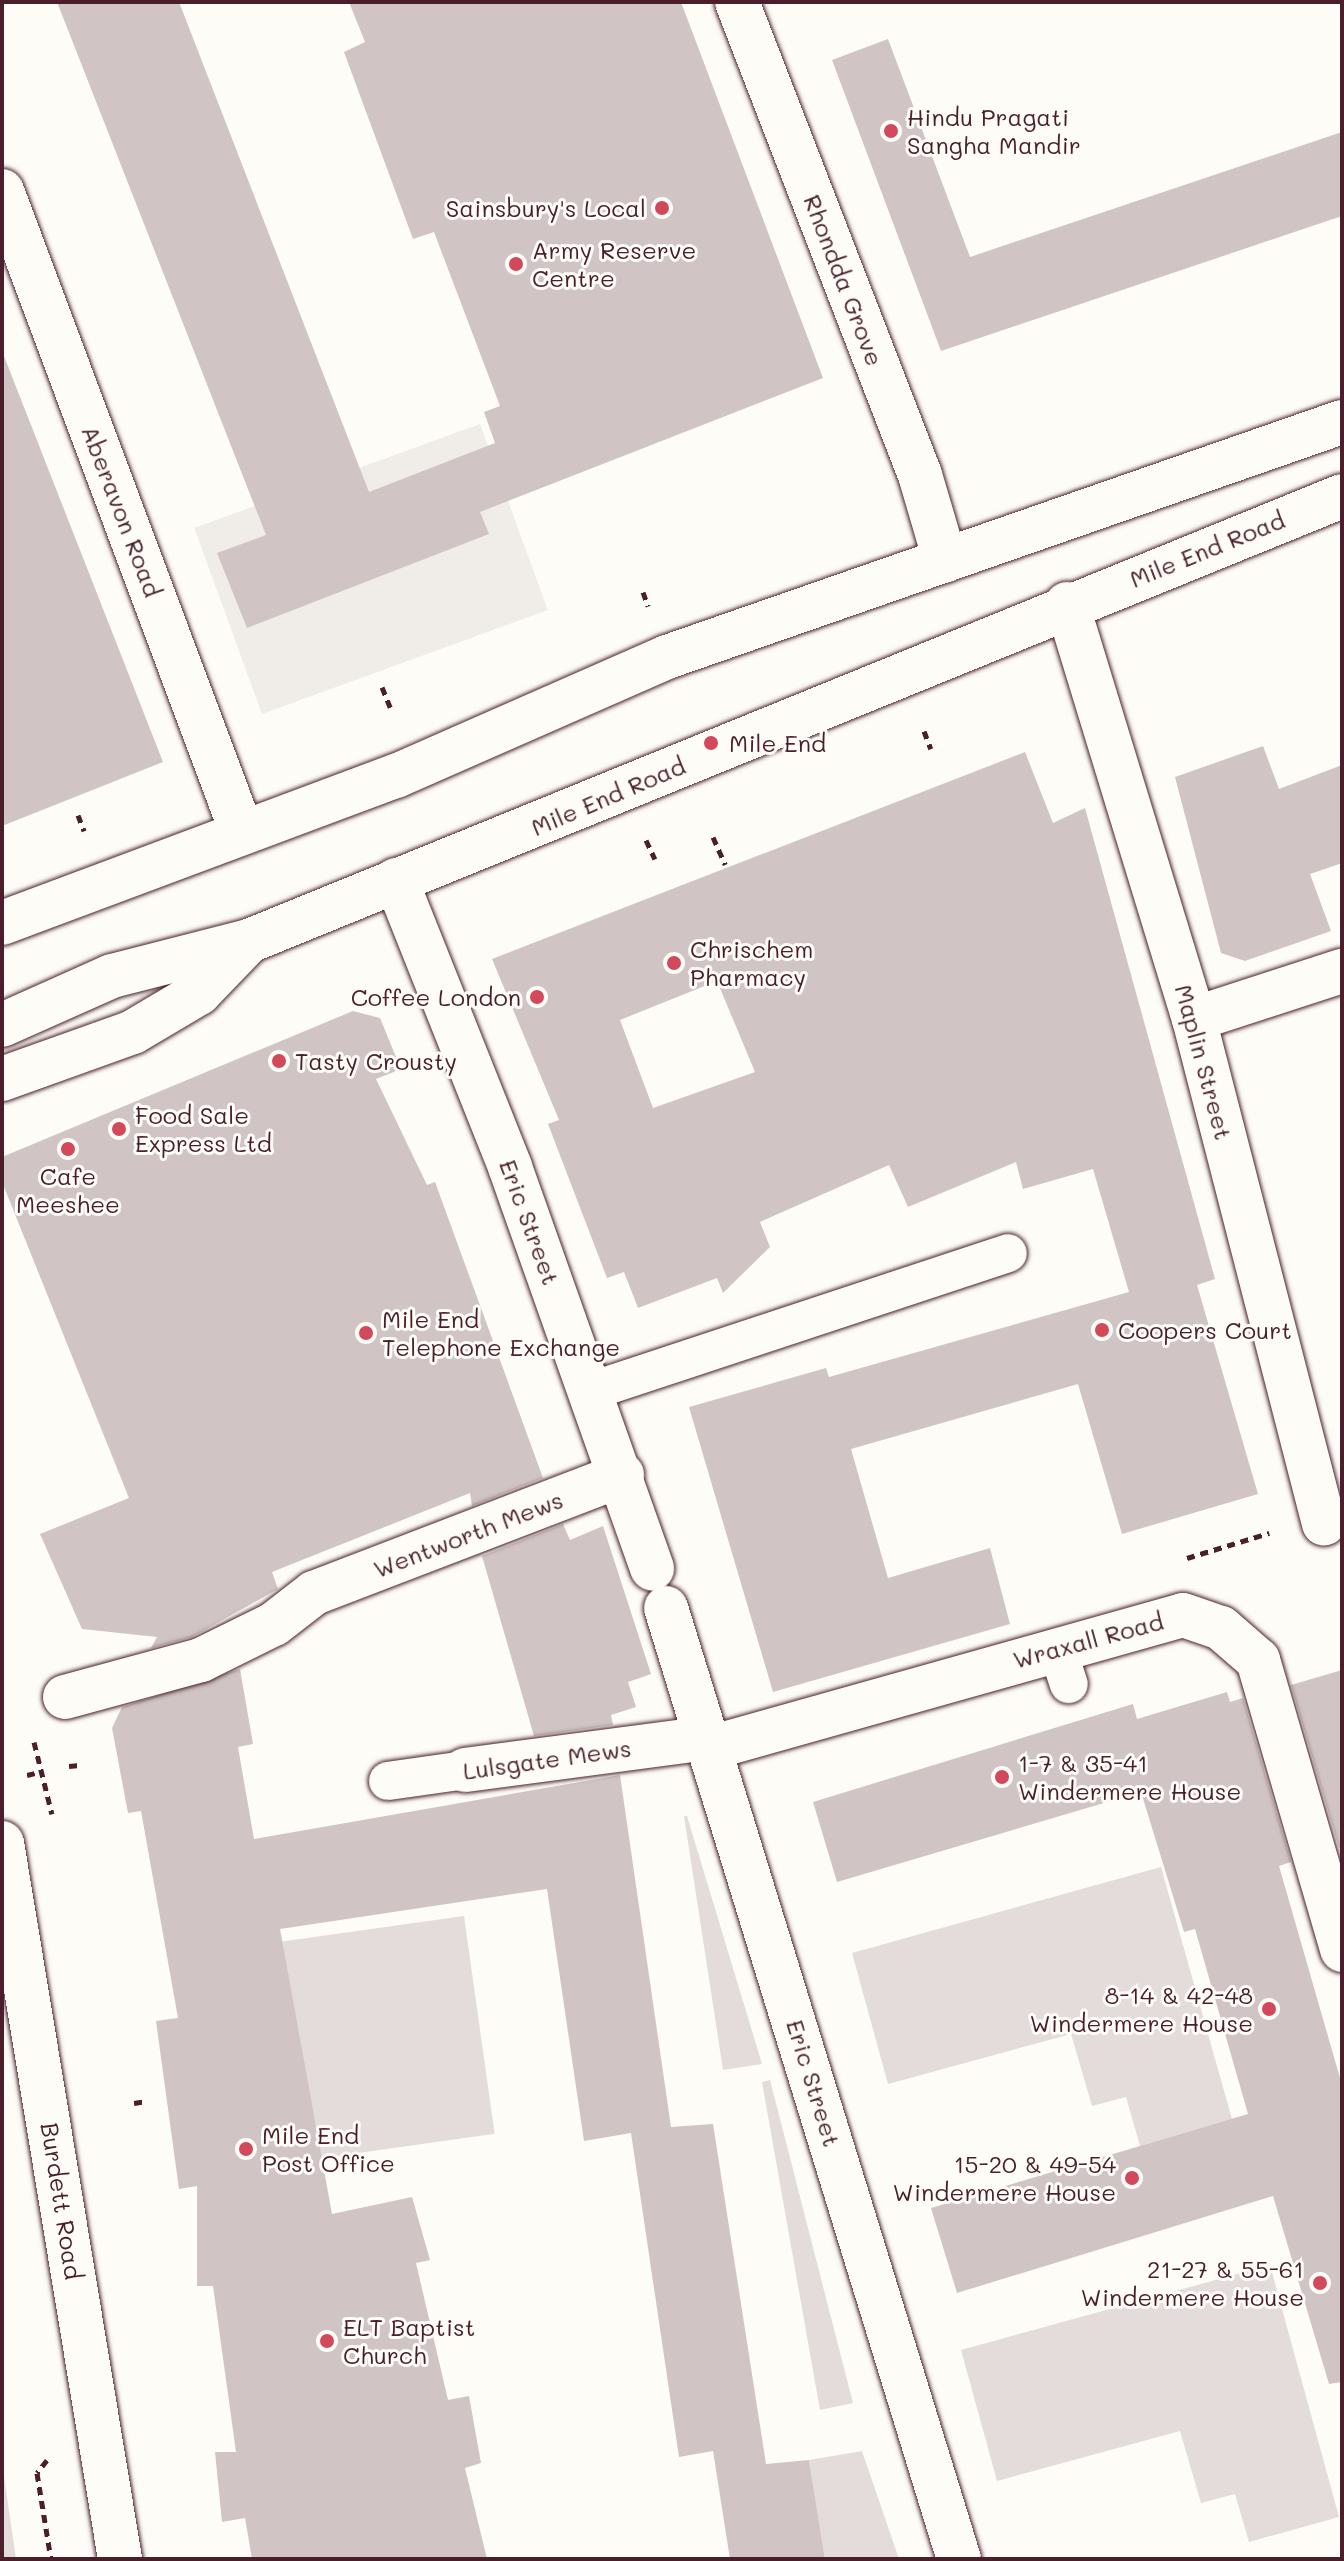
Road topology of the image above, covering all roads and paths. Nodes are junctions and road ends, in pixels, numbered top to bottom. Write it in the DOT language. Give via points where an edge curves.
graph roads {
  1 [pos="737,2"];
  2 [pos="2,191"];
  3 [pos="1342,422"];
  4 [pos="1342,496"];
  5 [pos="945,560"];
  6 [pos="1067,604"];
  7 [pos="382,687"];
  8 [pos="390,707"];
  9 [pos="924,731"];
  10 [pos="931,749"];
  11 [pos="78,815"];
  12 [pos="241,830"];
  13 [pos="84,831"];
  14 [pos="713,837"];
  15 [pos="646,840"];
  16 [pos="655,859"];
  17 [pos="725,864"];
  18 [pos="396,880"];
  19 [pos="2,923"];
  20 [pos="249,941"];
  21 [pos="1342,971"];
  22 [pos="1194,1019"];
  23 [pos="2,1025"];
  24 [pos="2,1079"];
  25 [pos="1008,1253"];
  26 [pos="591,1391"];
  27 [pos="622,1475"];
  28 [pos="1324,1524"];
  29 [pos="1175,1561"];
  30 [pos="65,1697"];
  31 [pos="32,1732"];
  32 [pos="708,1743"];
  33 [pos="80,1765"];
  34 [pos="69,1766"];
  35 [pos="465,1770"];
  36 [pos="35,1773"];
  37 [pos="27,1775"];
  38 [pos="388,1781"];
  39 [pos="53,1818"];
  40 [pos="2,1843"];
  41 [pos="1342,1950"];
  42 [pos="147,2101"];
  43 [pos="134,2103"];
  44 [pos="37,2473"];
  45 [pos="51,2559"];
  46 [pos="120,2559"];
  47 [pos="959,2559"];
  1 -- 5 [label="main road, Rhondda Grove" via="920,475"];
  2 -- 12 [label="main road, Aberavon Road"];
  3 -- 5 [label="main road"];
  4 -- 6 [label="main road, Mile End Road"];
  5 -- 12 [label="main road" via="667,657 396,776"];
  6 -- 18 [label="main road, Mile End Road"];
  6 -- 22 [label="main road, Maplin Street"];
  7 -- 8 [label="path"];
  9 -- 10 [label="path"];
  11 -- 13 [label="path"];
  12 -- 19 [label="main road"];
  14 -- 17 [label="path"];
  15 -- 16 [label="path"];
  18 -- 20 [label="main road, Mile End Road"];
  18 -- 26 [label="main road, Eric Street"];
  20 -- 23 [label="main road, Mile End Road" via="112,976"];
  20 -- 24 [label="main road" via="199,993 133,1032"];
  21 -- 22 [label="main road"];
  22 -- 28 [label="main road, Maplin Street"];
  25 -- 26 [label="lane"];
  26 -- 27 [label="main road, Eric Street"];
  27 -- 30 [label="main road, Wentworth Mews" via="314,1595 274,1624 201,1660"];
  27 -- 32 [label="main road, Eric Street"];
  28 -- 29 [label="path" via="1290,1526"];
  31 -- 39 [label="path"];
  32 -- 35 [label="main road, Lulsgate Mews"];
  32 -- 41 [label="main road, Wraxall Road" via="1063,1666 1183,1615 1221,1628 1258,1660"];
  32 -- 47 [label="main road, Eric Street"];
  33 -- 34 [label="path"];
  35 -- 38 [label="lane, Lulsgate Mews"];
  36 -- 37 [label="path"];
  40 -- 46 [label="main road, Burdett Road"];
  42 -- 43 [label="path"];
  44 -- 45 [label="path"];
}
